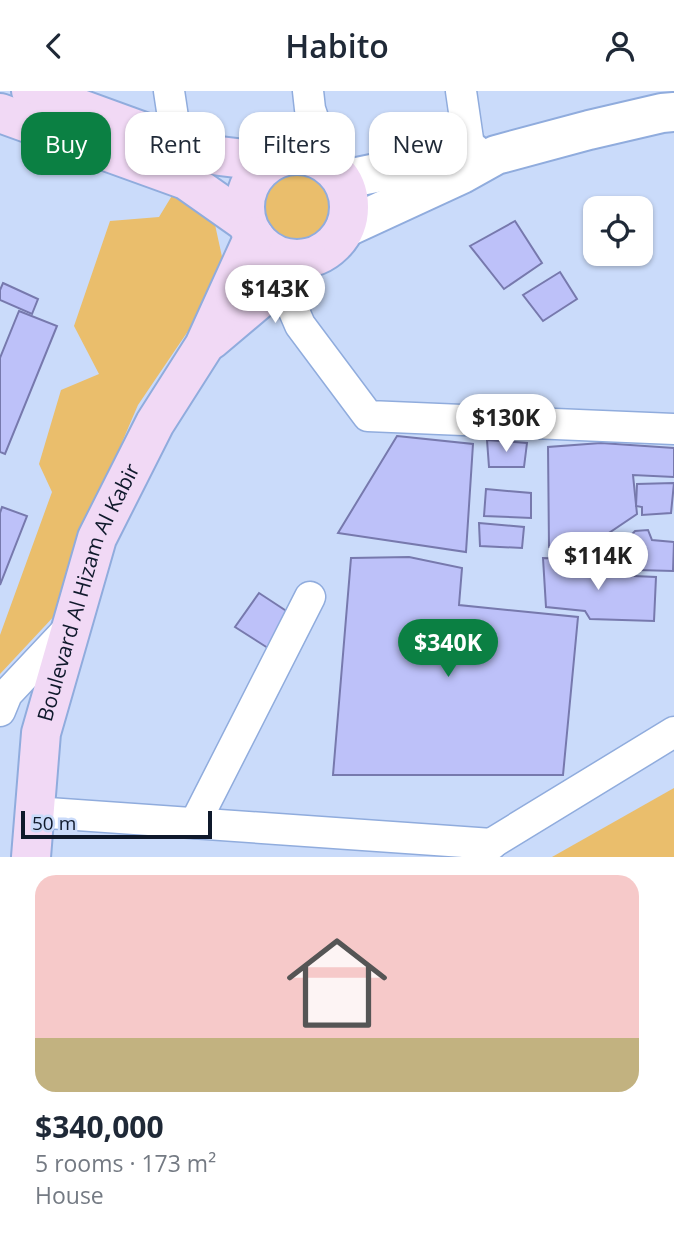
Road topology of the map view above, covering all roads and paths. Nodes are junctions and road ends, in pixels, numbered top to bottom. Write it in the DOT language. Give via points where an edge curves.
graph roads {
  1 [pos="31,91"];
  2 [pos="169,91"];
  3 [pos="461,91"];
  4 [pos="664,105"];
  5 [pos="172,112"];
  6 [pos="0,113"];
  7 [pos="125,125"];
  8 [pos="476,161"];
  9 [pos="355,165"];
  10 [pos="256,175"];
  11 [pos="323,175"];
  12 [pos="345,228"];
  13 [pos="273,251"];
  14 [pos="204,346"];
  15 [pos="674,429"];
  16 [pos="310,597"];
  17 [pos="70,627"];
  18 [pos="0,711"];
  19 [pos="674,732"];
  20 [pos="34,812"];
  21 [pos="195,823"];
  22 [pos="481,850"];
  23 [pos="31,857"];
  1 -- 7 [label="main road"];
  2 -- 5 [label="street"];
  3 -- 8 [label="street"];
  4 -- 8 [label="street"];
  6 -- 13 [label="main road" via="186,180"];
  8 -- 9 [label="street"];
  8 -- 12 [label="street"];
  10 -- 13 [label="main road" via="245,205"];
  11 -- 12 [label="main road" via="347,192"];
  12 -- 13 [label="main road" via="330,248 319,254"];
  13 -- 14 [label="main road, Boulevard Al Hizam Al Kabir"];
  13 -- 14 [label="main road, Boulevard Al Hizam Al Kabir"];
  13 -- 15 [label="street" via="300,325 369,416"];
  14 -- 17 [label="main road, Boulevard Al Hizam Al Kabir" via="155,423 97,537"];
  16 -- 21 [label="street"];
  17 -- 18 [label="street" via="7,694"];
  17 -- 20 [label="main road, Boulevard Al Hizam Al Kabir" via="41,733"];
  19 -- 22 [label="street"];
  20 -- 21 [label="street"];
  20 -- 23 [label="main road, Boulevard Al Hizam Al Kabir"];
  21 -- 22 [label="street"];
}
